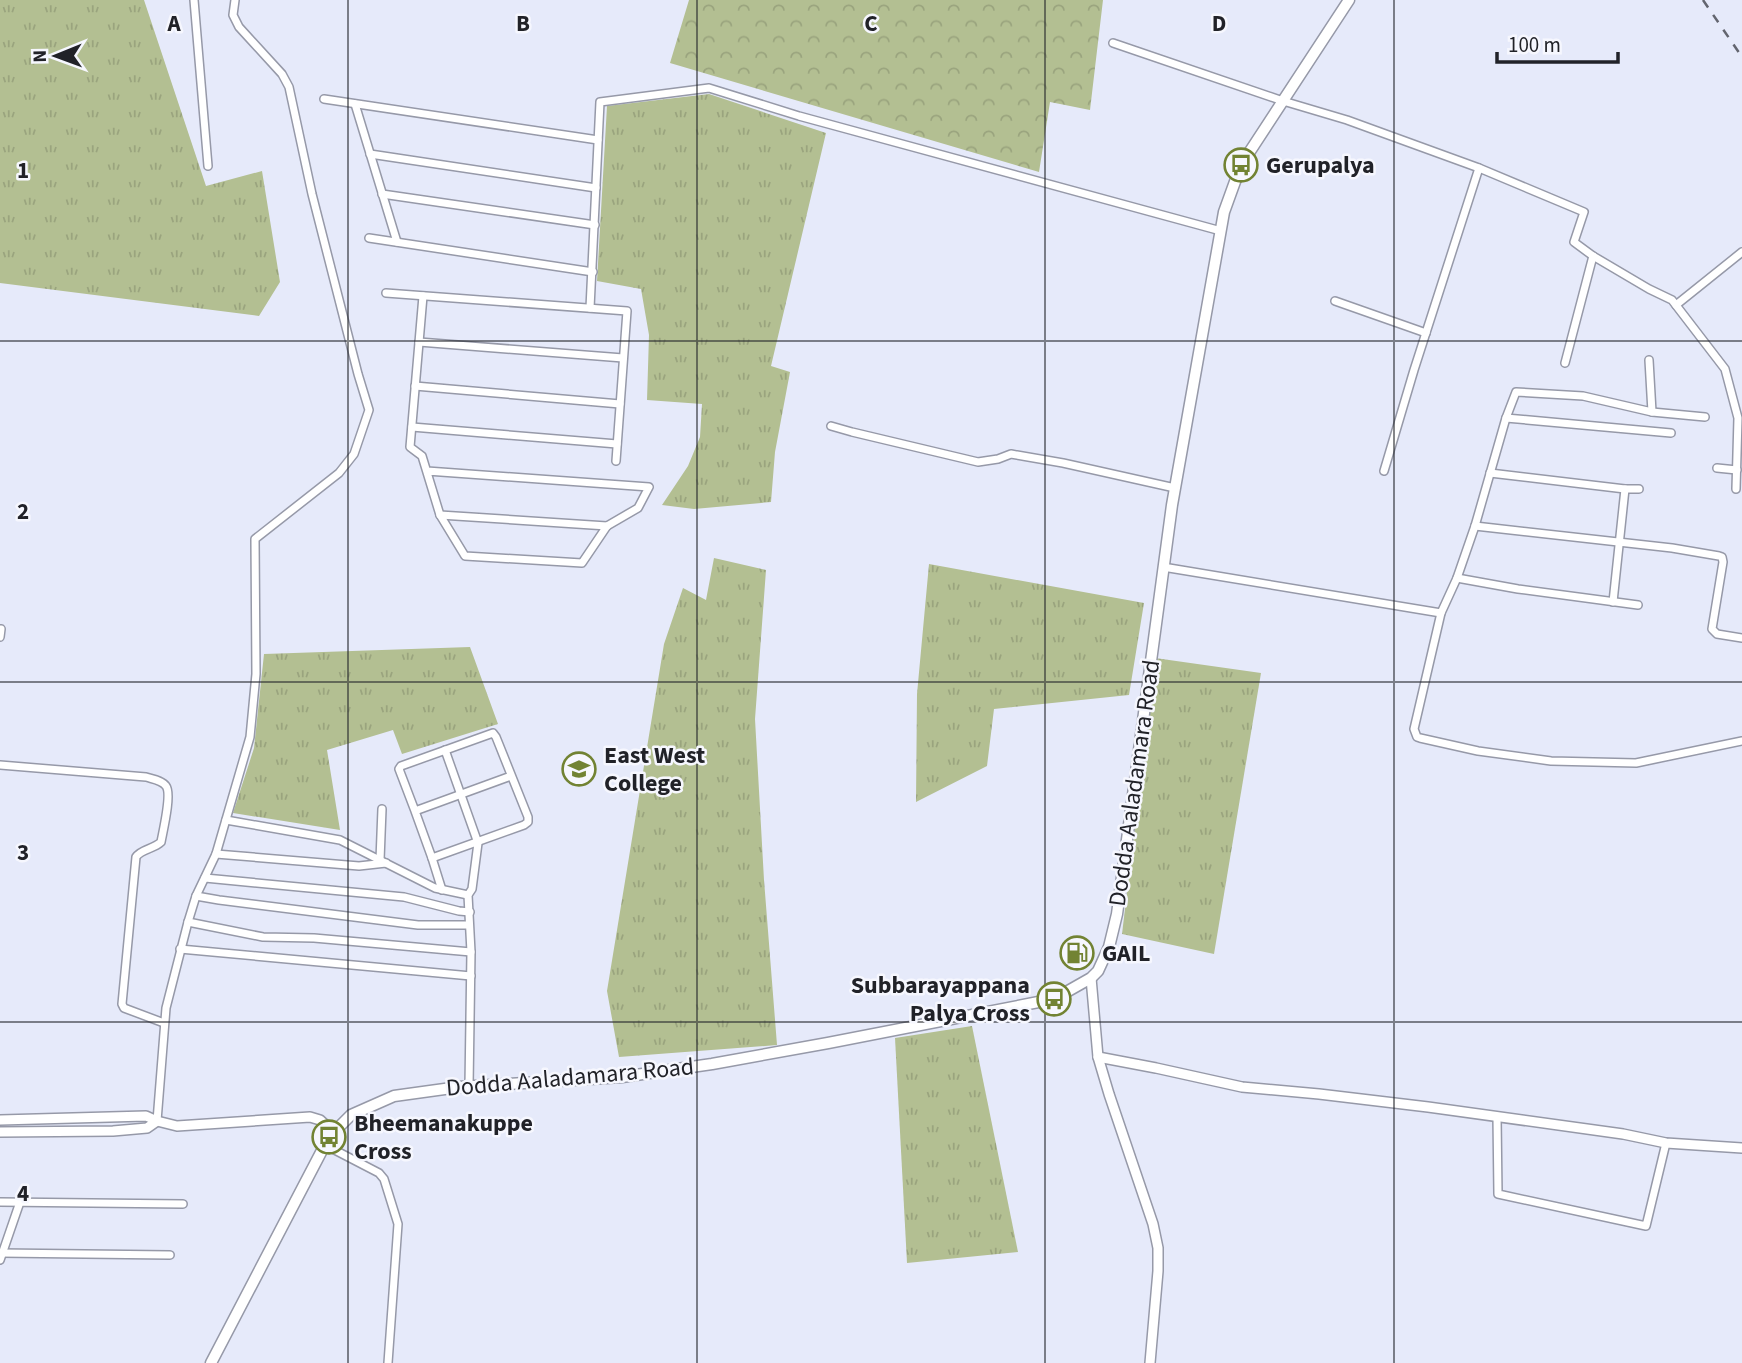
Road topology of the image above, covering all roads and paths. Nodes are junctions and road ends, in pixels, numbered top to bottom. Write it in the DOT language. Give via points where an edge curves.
graph roads {
  1 [pos="194,0"];
  2 [pos="235,0"];
  3 [pos="1349,0"];
  4 [pos="1113,43"];
  5 [pos="324,99"];
  6 [pos="1283,101"];
  7 [pos="355,104"];
  8 [pos="598,140"];
  9 [pos="370,154"];
  10 [pos="208,166"];
  11 [pos="1479,168"];
  12 [pos="596,188"];
  13 [pos="382,194"];
  14 [pos="595,225"];
  15 [pos="1221,231"];
  16 [pos="369,238"];
  17 [pos="397,242"];
  18 [pos="1742,252"];
  19 [pos="1593,256"];
  20 [pos="593,272"];
  21 [pos="386,293"];
  22 [pos="423,296"];
  23 [pos="1335,301"];
  24 [pos="1676,305"];
  25 [pos="590,308"];
  26 [pos="1426,333"];
  27 [pos="419,342"];
  28 [pos="623,358"];
  29 [pos="1649,360"];
  30 [pos="1565,363"];
  31 [pos="415,386"];
  32 [pos="620,404"];
  33 [pos="1652,412"];
  34 [pos="1705,417"];
  35 [pos="1506,418"];
  36 [pos="1740,425"];
  37 [pos="831,426"];
  38 [pos="412,427"];
  39 [pos="1671,433"];
  40 [pos="617,444"];
  41 [pos="615,461"];
  42 [pos="1717,468"];
  43 [pos="427,471"];
  44 [pos="1384,471"];
  45 [pos="1739,471"];
  46 [pos="1490,473"];
  47 [pos="1175,488"];
  48 [pos="1625,489"];
  49 [pos="1639,489"];
  50 [pos="1736,489"];
  51 [pos="440,515"];
  52 [pos="607,526"];
  53 [pos="1475,526"];
  54 [pos="1620,542"];
  55 [pos="1163,567"];
  56 [pos="1457,578"];
  57 [pos="1613,602"];
  58 [pos="1638,605"];
  59 [pos="1441,613"];
  60 [pos="1742,638"];
  61 [pos="1742,741"];
  62 [pos="445,750"];
  63 [pos="0,765"];
  64 [pos="511,776"];
  65 [pos="462,794"];
  66 [pos="382,809"];
  67 [pos="415,811"];
  68 [pos="226,820"];
  69 [pos="477,841"];
  70 [pos="215,855"];
  71 [pos="432,858"];
  72 [pos="383,862"];
  73 [pos="205,878"];
  74 [pos="442,890"];
  75 [pos="468,895"];
  76 [pos="196,896"];
  77 [pos="470,912"];
  78 [pos="188,922"];
  79 [pos="469,925"];
  80 [pos="180,949"];
  81 [pos="471,952"];
  82 [pos="471,976"];
  83 [pos="1091,978"];
  84 [pos="164,1023"];
  85 [pos="1098,1057"];
  86 [pos="469,1086"];
  87 [pos="1497,1117"];
  88 [pos="0,1120"];
  89 [pos="157,1121"];
  90 [pos="0,1132"];
  91 [pos="333,1132"];
  92 [pos="1666,1143"];
  93 [pos="325,1145"];
  94 [pos="1742,1148"];
  95 [pos="0,1202"];
  96 [pos="20,1202"];
  97 [pos="183,1204"];
  98 [pos="1,1255"];
  99 [pos="170,1255"];
  100 [pos="211,1363"];
  101 [pos="388,1363"];
  102 [pos="1150,1363"];
  1 -- 10 [label="street"];
  2 -- 68 [label="street" via="233,15 239,27 289,87 369,410 354,454 339,473 256,539 256,674 250,737"];
  3 -- 6 [label="main road, Dodda Aaladamara Road"];
  4 -- 6 [label="street"];
  5 -- 7 [label="street"];
  6 -- 11 [label="street"];
  6 -- 15 [label="main road, Dodda Aaladamara Road" via="1241,165"];
  7 -- 8 [label="street"];
  7 -- 9 [label="street"];
  8 -- 12 [label="street"];
  8 -- 15 [label="street" via="600,102 709,88"];
  9 -- 12 [label="street"];
  9 -- 13 [label="street"];
  11 -- 19 [label="street" via="1584,212 1574,242"];
  11 -- 26 [label="street"];
  12 -- 14 [label="street"];
  13 -- 14 [label="street"];
  13 -- 17 [label="street"];
  14 -- 20 [label="street"];
  15 -- 47 [label="main road, Dodda Aaladamara Road"];
  16 -- 17 [label="street"];
  17 -- 20 [label="street"];
  18 -- 24 [label="street"];
  19 -- 24 [label="street"];
  19 -- 30 [label="street"];
  20 -- 25 [label="street"];
  21 -- 22 [label="street"];
  22 -- 25 [label="street"];
  22 -- 27 [label="street"];
  23 -- 26 [label="street"];
  24 -- 36 [label="street" via="1725,369"];
  25 -- 28 [label="street" via="627,311"];
  26 -- 44 [label="street"];
  27 -- 28 [label="street"];
  27 -- 31 [label="street"];
  28 -- 32 [label="street"];
  29 -- 33 [label="street"];
  31 -- 32 [label="street"];
  31 -- 38 [label="street"];
  32 -- 40 [label="street"];
  33 -- 34 [label="street"];
  33 -- 35 [label="street" via="1583,396 1516,391"];
  35 -- 39 [label="street"];
  35 -- 46 [label="street"];
  36 -- 45 [label="street"];
  37 -- 47 [label="street" via="978,462 1011,454"];
  38 -- 40 [label="street"];
  38 -- 43 [label="street" via="410,447 422,456"];
  40 -- 41 [label="street"];
  42 -- 45 [label="street"];
  43 -- 51 [label="street"];
  43 -- 52 [label="street" via="649,487 638,508"];
  45 -- 50 [label="street"];
  46 -- 48 [label="street"];
  46 -- 53 [label="street"];
  47 -- 55 [label="main road, Dodda Aaladamara Road"];
  48 -- 49 [label="street"];
  48 -- 54 [label="street"];
  51 -- 52 [label="street"];
  51 -- 52 [label="street" via="466,556 582,563"];
  53 -- 54 [label="street"];
  53 -- 56 [label="street"];
  54 -- 57 [label="street"];
  54 -- 60 [label="street" via="1722,557 1713,629 1716,634"];
  55 -- 59 [label="street"];
  55 -- 83 [label="main road, Dodda Aaladamara Road" via="1116,914 1109,947"];
  56 -- 57 [label="street"];
  56 -- 59 [label="street"];
  57 -- 58 [label="street"];
  59 -- 61 [label="street" via="1414,729 1417,737 1551,761 1636,763"];
  62 -- 64 [label="street" via="493,733"];
  62 -- 65 [label="street"];
  62 -- 67 [label="street" via="399,769"];
  63 -- 84 [label="street" via="146,777 165,784 169,794 161,842 136,858 122,1004"];
  64 -- 65 [label="street"];
  64 -- 69 [label="street" via="527,822"];
  65 -- 67 [label="street"];
  65 -- 69 [label="street"];
  66 -- 72 [label="street"];
  67 -- 71 [label="street"];
  68 -- 70 [label="street"];
  68 -- 72 [label="street" via="340,840"];
  69 -- 71 [label="street"];
  69 -- 75 [label="street"];
  70 -- 72 [label="street" via="359,866"];
  70 -- 73 [label="street"];
  71 -- 74 [label="street"];
  72 -- 74 [label="street"];
  73 -- 76 [label="street"];
  73 -- 77 [label="street" via="404,897"];
  74 -- 75 [label="street"];
  75 -- 77 [label="street"];
  76 -- 78 [label="street"];
  76 -- 79 [label="street" via="418,925"];
  77 -- 79 [label="street"];
  78 -- 80 [label="street"];
  78 -- 81 [label="street" via="263,937"];
  79 -- 81 [label="street"];
  80 -- 82 [label="street"];
  80 -- 84 [label="street"];
  81 -- 82 [label="street"];
  82 -- 86 [label="street"];
  83 -- 85 [label="street"];
  83 -- 86 [label="main road, Dodda Aaladamara Road" via="1054,999 712,1063 622,1077"];
  84 -- 89 [label="street"];
  85 -- 87 [label="street" via="1242,1087"];
  85 -- 102 [label="street" via="1158,1248"];
  86 -- 91 [label="main road, Dodda Aaladamara Road" via="394,1096 351,1115"];
  87 -- 92 [label="street"];
  87 -- 92 [label="street" via="1497,1194 1646,1226"];
  88 -- 89 [label="street" via="146,1116"];
  89 -- 90 [label="street" via="136,1129"];
  89 -- 91 [label="street" via="177,1126 310,1117"];
  91 -- 93 [label="main road, Dodda Aaladamara Road"];
  92 -- 94 [label="street"];
  93 -- 100 [label="main road, Dodda Aaladamara Road"];
  93 -- 101 [label="street" via="380,1173 398,1221"];
  95 -- 96 [label="street"];
  96 -- 97 [label="street"];
  96 -- 98 [label="street"];
  98 -- 99 [label="street"];
}
